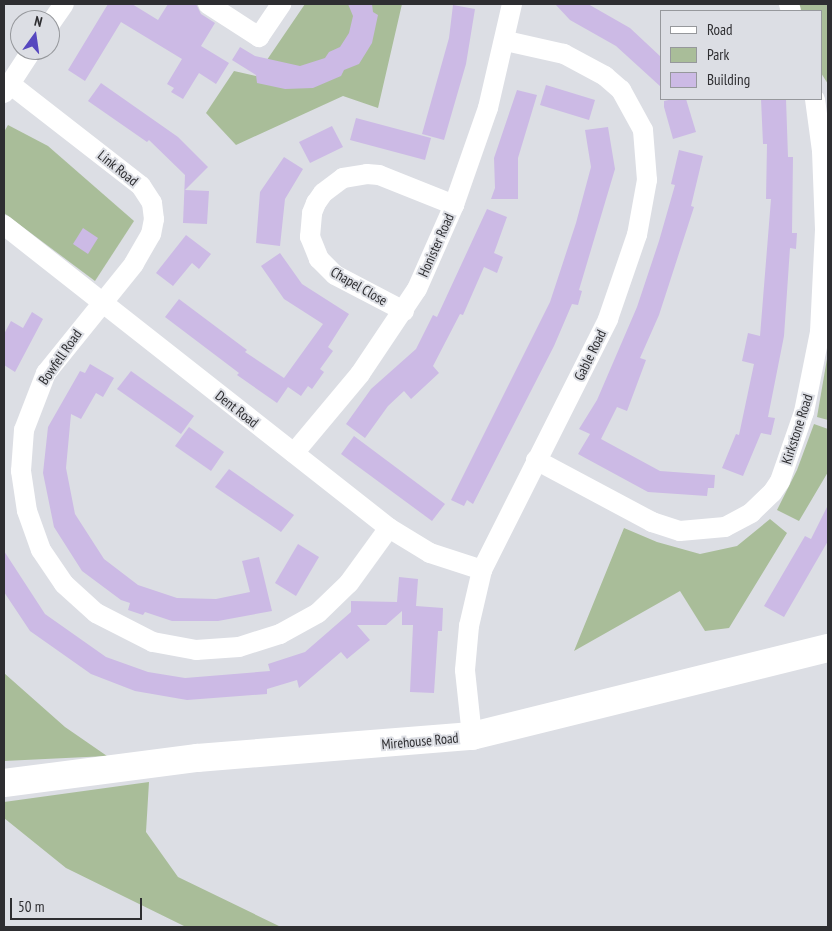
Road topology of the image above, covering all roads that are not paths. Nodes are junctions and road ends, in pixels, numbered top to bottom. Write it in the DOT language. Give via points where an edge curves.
graph roads {
  1 [pos="208,4"];
  2 [pos="281,4"];
  3 [pos="512,4"];
  4 [pos="506,41"];
  5 [pos="25,60"];
  6 [pos="7,88"];
  7 [pos="820,106"];
  8 [pos="454,205"];
  9 [pos="4,226"];
  10 [pos="101,303"];
  11 [pos="404,311"];
  12 [pos="294,453"];
  13 [pos="536,460"];
  14 [pos="389,528"];
  15 [pos="482,570"];
  16 [pos="828,648"];
  17 [pos="472,736"];
  18 [pos="4,783"];
  1 -- 2 [label="street" via="259,37"];
  3 -- 4 [label="street, Honister Road"];
  4 -- 8 [label="street, Honister Road" via="488,108"];
  4 -- 13 [label="street, Gable Road" via="564,54 605,76 621,90 635,111 647,156 644,204 608,319"];
  5 -- 6 [label="street"];
  6 -- 10 [label="street, Link Road" via="128,175 152,203 154,219 144,249"];
  7 -- 13 [label="street, Kirkstone Road" via="825,229 820,332 804,412 780,481 772,493 751,514 725,527 680,531 652,522"];
  8 -- 11 [label="street, Honister Road"];
  8 -- 11 [label="street, Chapel Close" via="379,175 366,174 343,178 323,193 316,203 310,237 319,259 335,275"];
  9 -- 10 [label="street, Dent Road"];
  10 -- 12 [label="street, Dent Road"];
  10 -- 14 [label="street, Bowfell Road" via="57,356 36,391 24,430 21,471 27,512 41,550 64,584 96,614 133,635 174,648 218,650 260,642 300,624 334,598"];
  11 -- 12 [label="street, Honister Road" via="360,374"];
  12 -- 14 [label="street, Dent Road"];
  13 -- 15 [label="street, Gable Road"];
  14 -- 15 [label="street, Dent Road" via="430,553"];
  15 -- 17 [label="street, Gable Road" via="469,626 465,670"];
  16 -- 17 [label="street, Mirehouse Road"];
  17 -- 18 [label="street, Mirehouse Road" via="197,758"];
}
